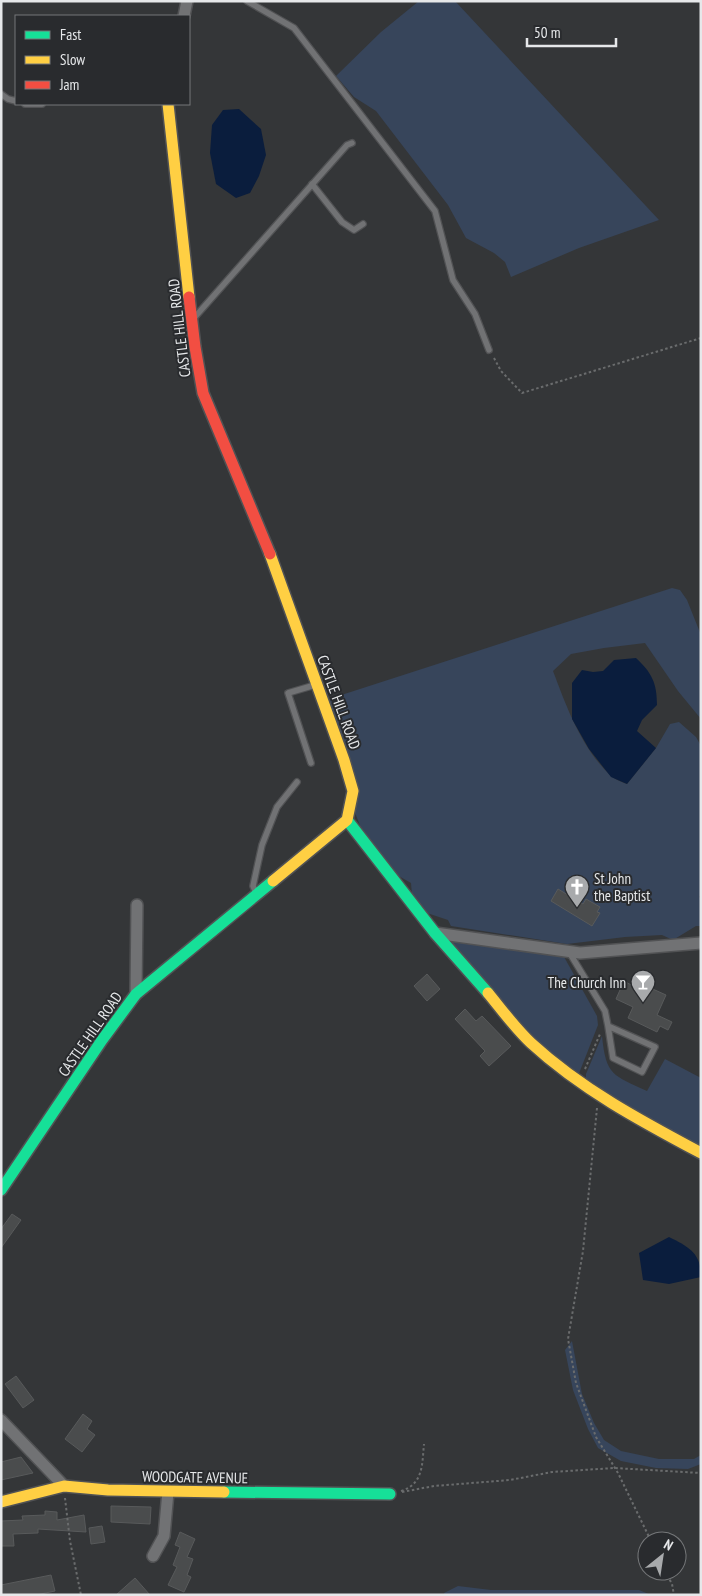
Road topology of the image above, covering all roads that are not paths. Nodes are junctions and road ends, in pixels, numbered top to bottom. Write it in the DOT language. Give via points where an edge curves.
graph roads {
  1 [pos="187,1"];
  2 [pos="247,1"];
  3 [pos="184,15"];
  4 [pos="1,94"];
  5 [pos="15,102"];
  6 [pos="168,105"];
  7 [pos="352,143"];
  8 [pos="312,184"];
  9 [pos="363,224"];
  10 [pos="193,320"];
  11 [pos="489,350"];
  12 [pos="317,684"];
  13 [pos="311,763"];
  14 [pos="297,782"];
  15 [pos="347,820"];
  16 [pos="257,894"];
  17 [pos="137,906"];
  18 [pos="435,933"];
  19 [pos="701,943"];
  20 [pos="569,952"];
  21 [pos="136,994"];
  22 [pos="608,1026"];
  23 [pos="701,1152"];
  24 [pos="1,1190"];
  25 [pos="1,1420"];
  26 [pos="64,1486"];
  27 [pos="168,1492"];
  28 [pos="390,1494"];
  29 [pos="1,1502"];
  30 [pos="153,1556"];
  1 -- 3 [label="street"];
  2 -- 11 [label="lane" via="294,28 435,211 453,280 475,314"];
  4 -- 5 [label="lane"];
  6 -- 10 [label="street, CASTLE HILL ROAD"];
  7 -- 8 [label="lane"];
  8 -- 9 [label="lane" via="342,222 354,230"];
  8 -- 10 [label="lane"];
  10 -- 12 [label="street, CASTLE HILL ROAD" via="203,393 265,542"];
  12 -- 13 [label="lane" via="288,692"];
  12 -- 15 [label="street, CASTLE HILL ROAD" via="353,791"];
  14 -- 16 [label="lane" via="277,807 262,845 253,886"];
  15 -- 16 [label="street, CASTLE HILL ROAD"];
  15 -- 18 [label="street"];
  16 -- 21 [label="street, CASTLE HILL ROAD"];
  17 -- 21 [label="street"];
  18 -- 20 [label="street"];
  18 -- 23 [label="street" via="530,1042 598,1095"];
  19 -- 20 [label="street"];
  20 -- 22 [label="lane" via="605,1011"];
  21 -- 24 [label="street, CASTLE HILL ROAD"];
  22 -- 22 [label="lane" via="655,1047 642,1072 613,1058"];
  25 -- 26 [label="street"];
  26 -- 27 [label="street, WOODGATE AVENUE"];
  26 -- 29 [label="street, WOODGATE AVENUE"];
  27 -- 28 [label="street, WOODGATE AVENUE"];
  27 -- 30 [label="street" via="164,1536"];
}
